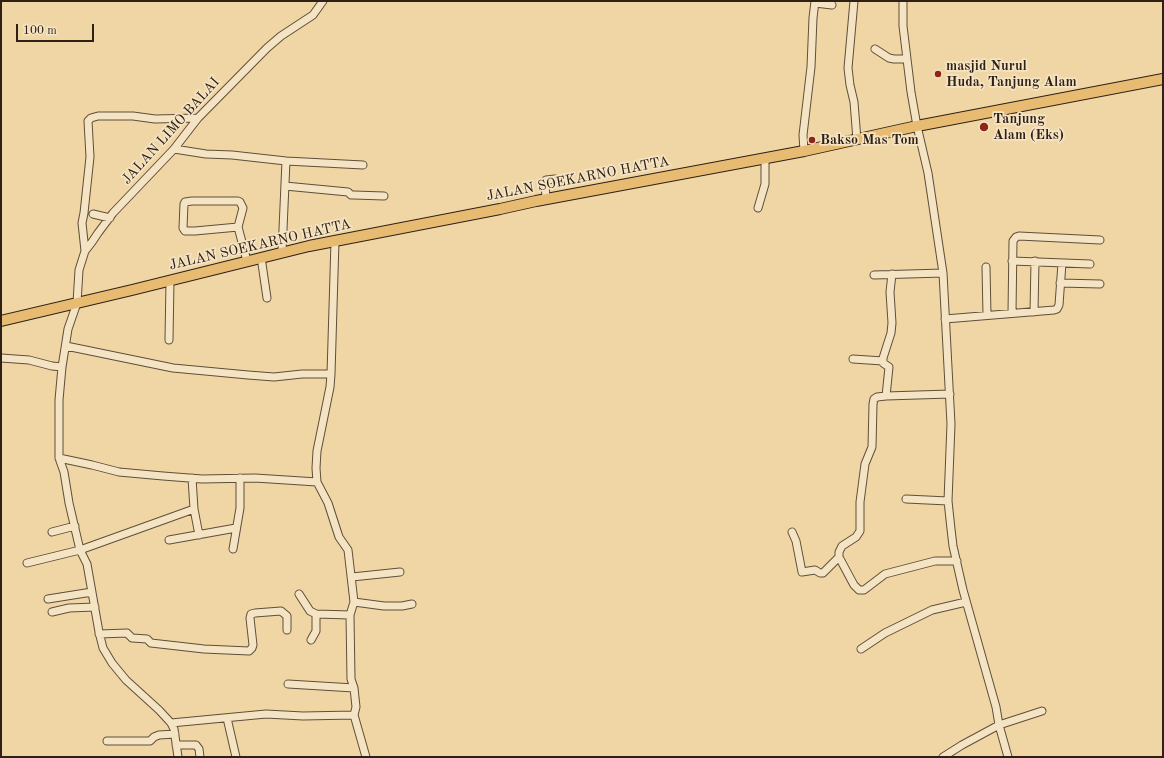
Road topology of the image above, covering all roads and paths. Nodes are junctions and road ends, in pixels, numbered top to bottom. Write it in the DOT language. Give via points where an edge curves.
graph roads {
  1 [pos="323,1"];
  2 [pos="854,1"];
  3 [pos="903,1"];
  4 [pos="815,2"];
  5 [pos="832,5"];
  6 [pos="875,49"];
  7 [pos="907,59"];
  8 [pos="1163,79"];
  9 [pos="198,118"];
  10 [pos="917,126"];
  11 [pos="857,140"];
  12 [pos="174,149"];
  13 [pos="804,151"];
  14 [pos="765,158"];
  15 [pos="286,161"];
  16 [pos="363,165"];
  17 [pos="554,179"];
  18 [pos="285,186"];
  19 [pos="384,196"];
  20 [pos="546,199"];
  21 [pos="758,208"];
  22 [pos="93,214"];
  23 [pos="110,218"];
  24 [pos="238,226"];
  25 [pos="1100,240"];
  26 [pos="335,241"];
  27 [pos="85,251"];
  28 [pos="282,252"];
  29 [pos="261,257"];
  30 [pos="247,261"];
  31 [pos="1012,261"];
  32 [pos="1035,262"];
  33 [pos="1062,263"];
  34 [pos="1090,264"];
  35 [pos="986,267"];
  36 [pos="943,273"];
  37 [pos="892,274"];
  38 [pos="874,275"];
  39 [pos="170,280"];
  40 [pos="1060,283"];
  41 [pos="1100,284"];
  42 [pos="267,298"];
  43 [pos="77,303"];
  44 [pos="1034,312"];
  45 [pos="1012,314"];
  46 [pos="987,315"];
  47 [pos="945,319"];
  48 [pos="1,321"];
  49 [pos="169,340"];
  50 [pos="66,346"];
  51 [pos="1,358"];
  52 [pos="852,359"];
  53 [pos="883,361"];
  54 [pos="62,367"];
  55 [pos="331,374"];
  56 [pos="950,394"];
  57 [pos="886,396"];
  58 [pos="59,458"];
  59 [pos="192,478"];
  60 [pos="240,478"];
  61 [pos="317,482"];
  62 [pos="906,499"];
  63 [pos="948,501"];
  64 [pos="194,509"];
  65 [pos="75,526"];
  66 [pos="236,528"];
  67 [pos="52,532"];
  68 [pos="792,532"];
  69 [pos="199,535"];
  70 [pos="170,540"];
  71 [pos="233,549"];
  72 [pos="80,550"];
  73 [pos="839,557"];
  74 [pos="956,561"];
  75 [pos="27,563"];
  76 [pos="400,572"];
  77 [pos="352,577"];
  78 [pos="92,592"];
  79 [pos="299,594"];
  80 [pos="48,600"];
  81 [pos="354,602"];
  82 [pos="966,602"];
  83 [pos="412,604"];
  84 [pos="95,607"];
  85 [pos="52,612"];
  86 [pos="316,614"];
  87 [pos="350,615"];
  88 [pos="287,630"];
  89 [pos="99,634"];
  90 [pos="311,640"];
  91 [pos="861,649"];
  92 [pos="288,684"];
  93 [pos="354,688"];
  94 [pos="1042,711"];
  95 [pos="354,715"];
  96 [pos="226,718"];
  97 [pos="171,723"];
  98 [pos="999,725"];
  99 [pos="175,734"];
  100 [pos="107,741"];
  101 [pos="176,745"];
  102 [pos="178,757"];
  103 [pos="200,757"];
  104 [pos="236,757"];
  105 [pos="366,757"];
  106 [pos="943,757"];
  107 [pos="1008,757"];
  1 -- 9 [label="street, JALAN LIMO BALAI" via="313,15 267,48"];
  2 -- 11 [label="street" via="848,68"];
  3 -- 7 [label="street"];
  4 -- 5 [label="street"];
  4 -- 13 [label="street" via="803,135"];
  6 -- 7 [label="street" via="889,58"];
  7 -- 10 [label="street"];
  8 -- 10 [label="highway, JALAN SOEKARNO HATTA"];
  9 -- 12 [label="street, JALAN LIMO BALAI"];
  9 -- 27 [label="street" via="90,118 90,157 82,223"];
  10 -- 11 [label="highway, JALAN SOEKARNO HATTA"];
  10 -- 36 [label="street" via="928,173"];
  11 -- 13 [label="highway, JALAN SOEKARNO HATTA"];
  12 -- 15 [label="street"];
  12 -- 23 [label="street, JALAN LIMO BALAI"];
  13 -- 14 [label="highway, JALAN SOEKARNO HATTA"];
  14 -- 20 [label="highway, JALAN SOEKARNO HATTA"];
  14 -- 21 [label="street" via="765,184"];
  15 -- 16 [label="street"];
  15 -- 18 [label="street"];
  17 -- 20 [label="street" via="545,182"];
  18 -- 19 [label="street" via="348,192 354,195"];
  18 -- 28 [label="street"];
  20 -- 26 [label="highway, JALAN SOEKARNO HATTA"];
  22 -- 23 [label="street"];
  23 -- 27 [label="street, JALAN LIMO BALAI"];
  24 -- 24 [label="street" via="243,208 238,201 184,204 185,231"];
  24 -- 30 [label="street"];
  25 -- 31 [label="street" via="1019,236 1013,241"];
  26 -- 28 [label="highway, JALAN SOEKARNO HATTA"];
  26 -- 55 [label="street"];
  27 -- 43 [label="street, JALAN LIMO BALAI" via="79,270"];
  28 -- 29 [label="highway, JALAN SOEKARNO HATTA"];
  29 -- 30 [label="highway, JALAN SOEKARNO HATTA"];
  29 -- 42 [label="street"];
  30 -- 39 [label="highway, JALAN SOEKARNO HATTA"];
  31 -- 32 [label="street"];
  31 -- 45 [label="street"];
  32 -- 33 [label="street"];
  32 -- 44 [label="street"];
  33 -- 34 [label="street"];
  33 -- 40 [label="street"];
  35 -- 46 [label="street"];
  36 -- 37 [label="street"];
  36 -- 47 [label="street"];
  37 -- 38 [label="street"];
  37 -- 53 [label="street" via="891,333"];
  39 -- 43 [label="highway, JALAN SOEKARNO HATTA"];
  39 -- 49 [label="street"];
  40 -- 41 [label="street"];
  40 -- 44 [label="street" via="1057,309"];
  43 -- 48 [label="highway, JALAN SOEKARNO HATTA"];
  43 -- 50 [label="street, JALAN LIMO BALAI" via="68,329"];
  44 -- 45 [label="street"];
  45 -- 46 [label="street"];
  46 -- 47 [label="street"];
  47 -- 56 [label="street"];
  50 -- 54 [label="street, JALAN LIMO BALAI"];
  50 -- 55 [label="street" via="181,369 274,377"];
  51 -- 54 [label="street" via="29,360"];
  52 -- 53 [label="street"];
  53 -- 57 [label="street" via="889,367"];
  54 -- 58 [label="street, JALAN LIMO BALAI"];
  55 -- 61 [label="street" via="317,450"];
  56 -- 57 [label="street"];
  56 -- 63 [label="street"];
  57 -- 73 [label="street" via="877,397 873,404 872,447 865,464 860,502 860,531 840,548"];
  58 -- 59 [label="street" via="118,472"];
  58 -- 65 [label="street, JALAN LIMO BALAI"];
  59 -- 60 [label="street"];
  59 -- 64 [label="street"];
  60 -- 61 [label="street"];
  60 -- 66 [label="street" via="240,508"];
  61 -- 77 [label="street" via="328,503 339,537 348,550"];
  62 -- 63 [label="street"];
  63 -- 74 [label="street"];
  64 -- 69 [label="street"];
  64 -- 72 [label="street"];
  65 -- 67 [label="street"];
  65 -- 72 [label="street, JALAN LIMO BALAI"];
  66 -- 69 [label="street"];
  66 -- 71 [label="street"];
  68 -- 73 [label="street" via="802,572 815,570 823,573"];
  69 -- 70 [label="street"];
  72 -- 75 [label="street"];
  72 -- 78 [label="street, JALAN LIMO BALAI" via="87,564"];
  73 -- 74 [label="street" via="859,590 864,590 885,574 935,561"];
  74 -- 82 [label="street"];
  76 -- 77 [label="street"];
  77 -- 81 [label="street"];
  78 -- 80 [label="street"];
  78 -- 84 [label="street, JALAN LIMO BALAI"];
  79 -- 86 [label="street" via="310,611"];
  81 -- 83 [label="street" via="384,606"];
  81 -- 87 [label="street"];
  82 -- 91 [label="street" via="932,610 885,633"];
  82 -- 98 [label="street"];
  84 -- 85 [label="street" via="69,608"];
  84 -- 89 [label="street, JALAN LIMO BALAI"];
  86 -- 87 [label="street"];
  86 -- 90 [label="street" via="316,630"];
  87 -- 93 [label="street" via="351,679"];
  88 -- 89 [label="street" via="288,616 281,611 251,614 253,645 249,651 151,643 147,639 132,638 127,633"];
  89 -- 97 [label="street, JALAN LIMO BALAI" via="103,648 112,663"];
  92 -- 93 [label="street"];
  93 -- 95 [label="street"];
  94 -- 98 [label="street"];
  95 -- 96 [label="street" via="266,714"];
  95 -- 105 [label="street"];
  96 -- 97 [label="street"];
  96 -- 104 [label="street"];
  97 -- 99 [label="street"];
  98 -- 106 [label="street"];
  98 -- 107 [label="street"];
  99 -- 100 [label="street" via="159,735 150,741"];
  99 -- 101 [label="street"];
  101 -- 102 [label="street"];
  101 -- 103 [label="street" via="196,745"];
}
